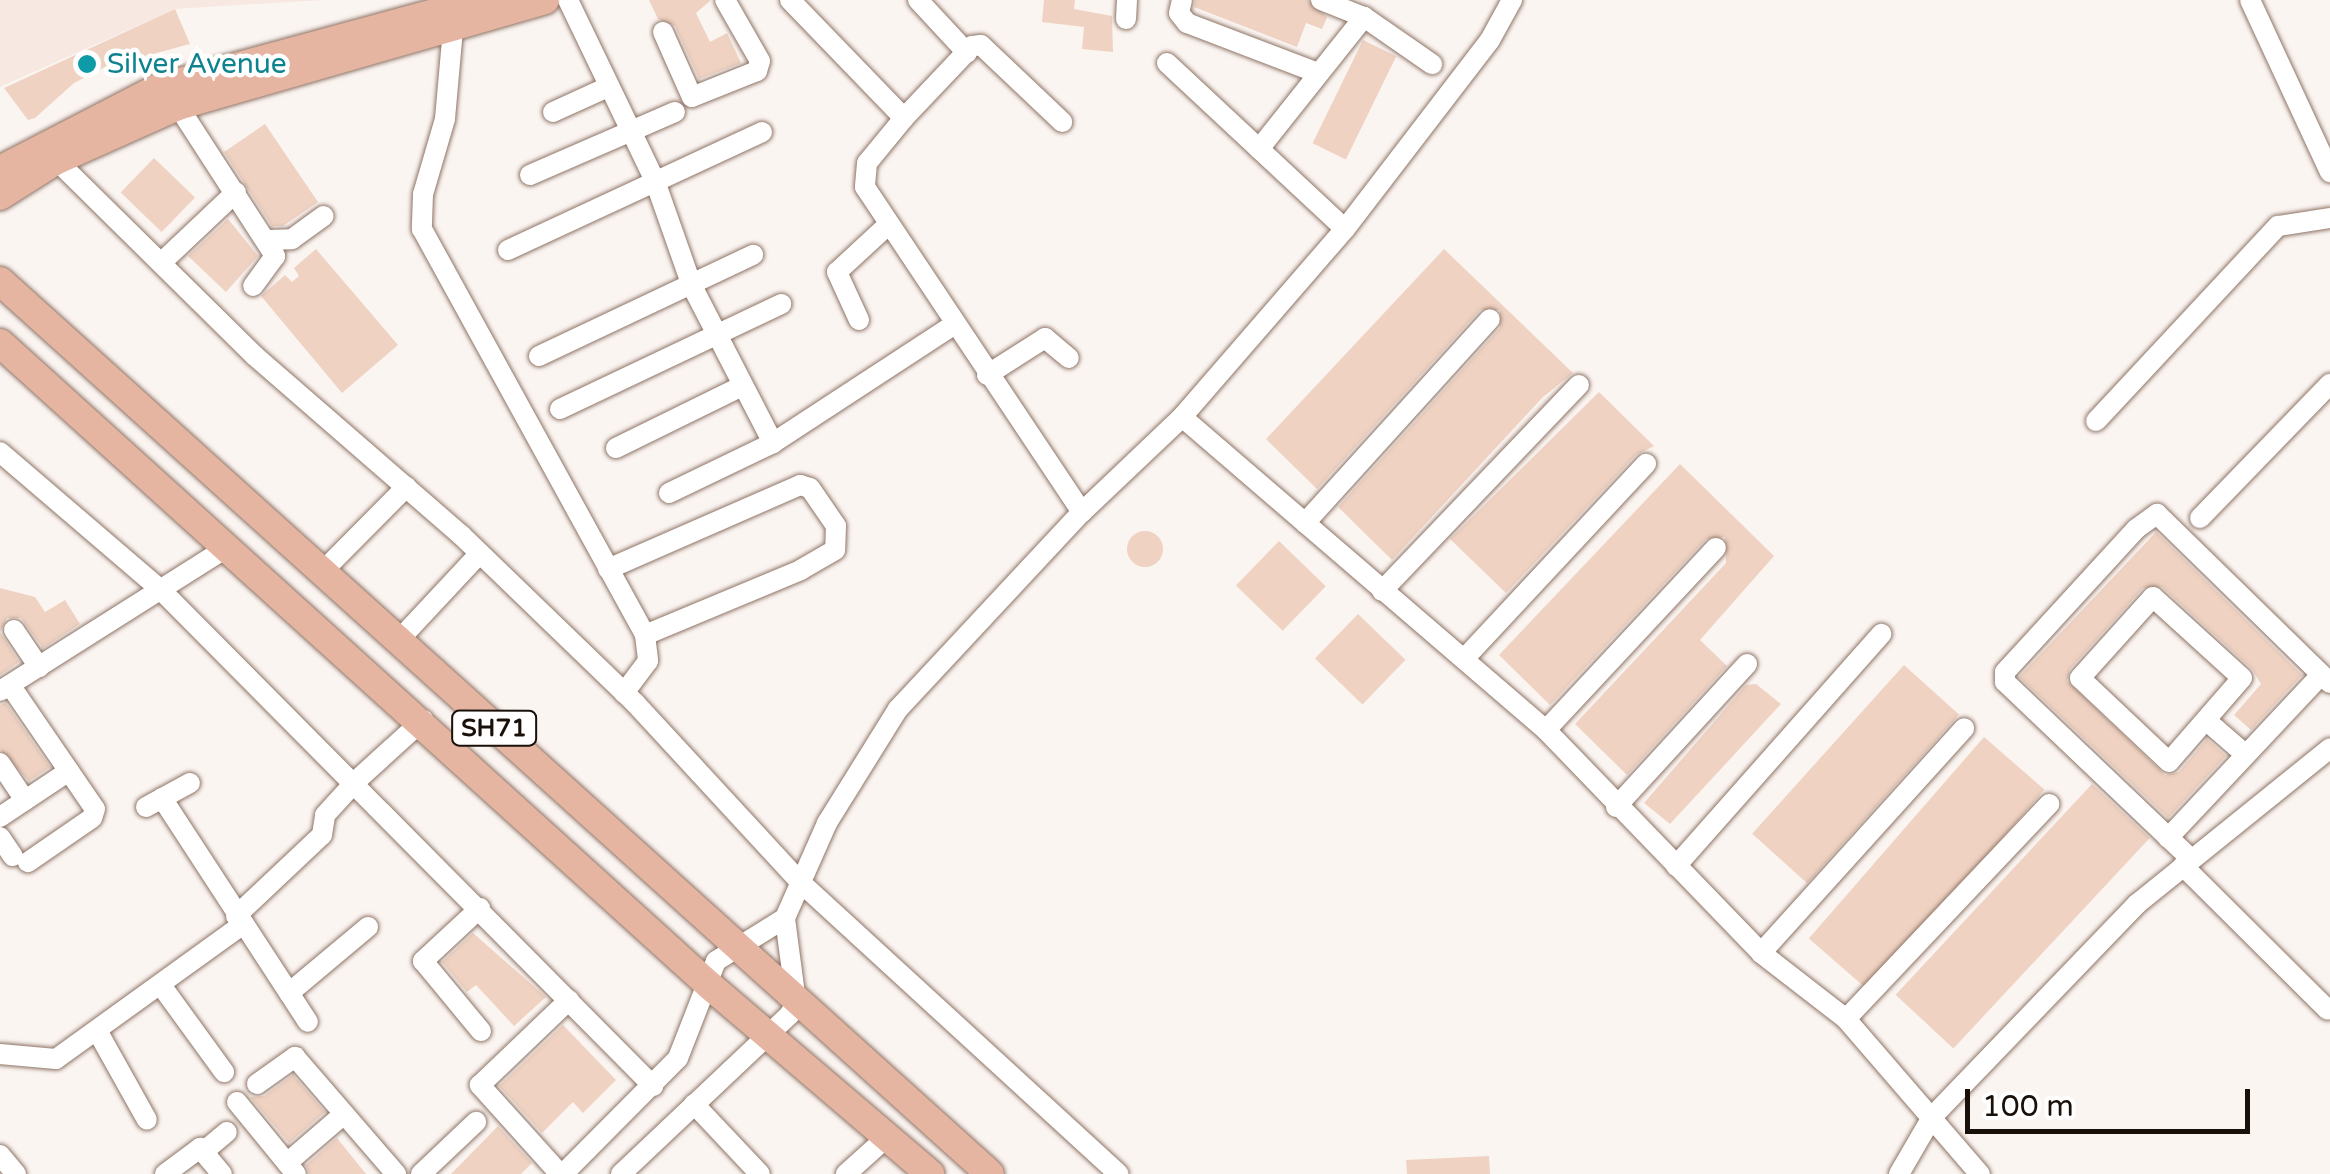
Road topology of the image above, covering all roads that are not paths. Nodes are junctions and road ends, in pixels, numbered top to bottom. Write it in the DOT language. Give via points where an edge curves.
graph roads {
  1 [pos="483,0"];
  2 [pos="568,0"];
  3 [pos="725,0"];
  4 [pos="790,0"];
  5 [pos="918,0"];
  6 [pos="1182,0"];
  7 [pos="1321,0"];
  8 [pos="1512,0"];
  9 [pos="2250,0"];
  10 [pos="537,2"];
  11 [pos="1364,17"];
  12 [pos="452,30"];
  13 [pos="663,32"];
  14 [pos="967,53"];
  15 [pos="1167,63"];
  16 [pos="1432,64"];
  17 [pos="1315,72"];
  18 [pos="608,86"];
  19 [pos="178,106"];
  20 [pos="553,112"];
  21 [pos="675,112"];
  22 [pos="904,118"];
  23 [pos="1062,122"];
  24 [pos="627,129"];
  25 [pos="762,132"];
  26 [pos="1259,149"];
  27 [pos="49,152"];
  28 [pos="0,170"];
  29 [pos="2330,172"];
  30 [pos="530,175"];
  31 [pos="655,181"];
  32 [pos="236,192"];
  33 [pos="0,196"];
  34 [pos="324,216"];
  35 [pos="2330,218"];
  36 [pos="888,225"];
  37 [pos="1345,228"];
  38 [pos="268,240"];
  39 [pos="508,250"];
  40 [pos="753,255"];
  41 [pos="160,263"];
  42 [pos="0,281"];
  43 [pos="253,286"];
  44 [pos="692,286"];
  45 [pos="781,304"];
  46 [pos="1490,319"];
  47 [pos="859,320"];
  48 [pos="953,325"];
  49 [pos="718,336"];
  50 [pos="0,343"];
  51 [pos="539,356"];
  52 [pos="1069,358"];
  53 [pos="987,375"];
  54 [pos="2330,384"];
  55 [pos="1579,385"];
  56 [pos="742,386"];
  57 [pos="560,410"];
  58 [pos="1182,417"];
  59 [pos="2096,421"];
  60 [pos="774,444"];
  61 [pos="616,448"];
  62 [pos="0,452"];
  63 [pos="1646,464"];
  64 [pos="406,486"];
  65 [pos="670,493"];
  66 [pos="1082,512"];
  67 [pos="2200,518"];
  68 [pos="1305,523"];
  69 [pos="228,546"];
  70 [pos="1716,548"];
  71 [pos="480,553"];
  72 [pos="608,568"];
  73 [pos="322,572"];
  74 [pos="160,590"];
  75 [pos="1382,591"];
  76 [pos="14,630"];
  77 [pos="1881,634"];
  78 [pos="645,635"];
  79 [pos="398,640"];
  80 [pos="1464,659"];
  81 [pos="1747,664"];
  82 [pos="39,667"];
  83 [pos="2325,679"];
  84 [pos="5,688"];
  85 [pos="624,693"];
  86 [pos="423,720"];
  87 [pos="2208,722"];
  88 [pos="1964,728"];
  89 [pos="1546,730"];
  90 [pos="2330,748"];
  91 [pos="2246,755"];
  92 [pos="0,763"];
  93 [pos="68,771"];
  94 [pos="356,781"];
  95 [pos="190,782"];
  96 [pos="25,800"];
  97 [pos="2049,804"];
  98 [pos="1616,807"];
  99 [pos="0,817"];
  100 [pos="0,837"];
  101 [pos="2168,838"];
  102 [pos="2187,862"];
  103 [pos="1676,866"];
  104 [pos="800,882"];
  105 [pos="480,908"];
  106 [pos="785,918"];
  107 [pos="239,920"];
  108 [pos="368,927"];
  109 [pos="732,945"];
  110 [pos="1762,953"];
  111 [pos="708,984"];
  112 [pos="163,988"];
  113 [pos="289,994"];
  114 [pos="569,1000"];
  115 [pos="796,1002"];
  116 [pos="2328,1010"];
  117 [pos="1846,1019"];
  118 [pos="308,1022"];
  119 [pos="481,1032"];
  120 [pos="99,1034"];
  121 [pos="768,1036"];
  122 [pos="0,1054"];
  123 [pos="224,1072"];
  124 [pos="257,1084"];
  125 [pos="652,1086"];
  126 [pos="236,1102"];
  127 [pos="694,1104"];
  128 [pos="344,1114"];
  129 [pos="1932,1117"];
  130 [pos="148,1120"];
  131 [pos="476,1122"];
  132 [pos="227,1132"];
  133 [pos="887,1136"];
  134 [pos="203,1152"];
  135 [pos="0,1155"];
  136 [pos="292,1169"];
  137 [pos="16,1174"];
  138 [pos="164,1174"];
  139 [pos="222,1174"];
  140 [pos="396,1174"];
  141 [pos="421,1174"];
  142 [pos="562,1174"];
  143 [pos="621,1174"];
  144 [pos="760,1174"];
  145 [pos="846,1174"];
  146 [pos="930,1174"];
  147 [pos="990,1174"];
  148 [pos="1119,1174"];
  149 [pos="1899,1174"];
  150 [pos="1980,1174"];
  1 -- 27 [label="main road" via="158,88"];
  2 -- 18 [label="street"];
  3 -- 13 [label="street" via="760,61 757,71 692,97"];
  4 -- 22 [label="street"];
  5 -- 14 [label="street"];
  6 -- 17 [label="street" via="1179,13 1187,24"];
  7 -- 11 [label="street"];
  8 -- 37 [label="street" via="1490,40"];
  9 -- 29 [label="street"];
  10 -- 12 [label="main road"];
  11 -- 16 [label="street"];
  11 -- 17 [label="street"];
  12 -- 19 [label="main road"];
  12 -- 72 [label="street" via="445,118 422,194 422,229"];
  14 -- 22 [label="street"];
  14 -- 23 [label="street" via="972,46 987,48"];
  15 -- 26 [label="street"];
  17 -- 26 [label="street"];
  18 -- 20 [label="street"];
  18 -- 24 [label="street"];
  19 -- 27 [label="main road"];
  19 -- 32 [label="street"];
  21 -- 24 [label="street"];
  22 -- 36 [label="street" via="864,174 864,188"];
  24 -- 30 [label="street"];
  24 -- 31 [label="street"];
  25 -- 31 [label="street"];
  26 -- 37 [label="street"];
  27 -- 28 [label="main road"];
  27 -- 33 [label="main road"];
  27 -- 41 [label="street"];
  31 -- 39 [label="street"];
  31 -- 44 [label="street"];
  32 -- 38 [label="street"];
  32 -- 41 [label="street"];
  34 -- 38 [label="street" via="292,239"];
  35 -- 59 [label="street" via="2278,226"];
  36 -- 47 [label="street" via="837,272"];
  36 -- 48 [label="street"];
  37 -- 58 [label="street"];
  38 -- 43 [label="street" via="276,262"];
  40 -- 44 [label="street"];
  41 -- 64 [label="street"];
  42 -- 73 [label="main road, SH71"];
  44 -- 49 [label="street"];
  44 -- 51 [label="street"];
  45 -- 49 [label="street"];
  46 -- 68 [label="street"];
  48 -- 53 [label="street"];
  48 -- 60 [label="street"];
  49 -- 56 [label="street"];
  49 -- 57 [label="street"];
  50 -- 69 [label="main road, SH71"];
  52 -- 53 [label="street" via="1044,338"];
  53 -- 66 [label="street"];
  54 -- 67 [label="street"];
  55 -- 75 [label="street"];
  56 -- 60 [label="street"];
  56 -- 61 [label="street"];
  58 -- 66 [label="street"];
  58 -- 68 [label="street"];
  60 -- 65 [label="street"];
  62 -- 74 [label="street"];
  63 -- 80 [label="street"];
  64 -- 71 [label="street"];
  64 -- 73 [label="street"];
  66 -- 104 [label="street" via="898,710 827,823"];
  68 -- 75 [label="street"];
  69 -- 74 [label="street"];
  69 -- 86 [label="main road, SH71"];
  70 -- 89 [label="street"];
  71 -- 79 [label="street"];
  71 -- 85 [label="street"];
  72 -- 78 [label="street"];
  72 -- 78 [label="street" via="800,486 810,488 836,526 835,550 802,570"];
  73 -- 79 [label="main road, SH71"];
  74 -- 82 [label="street"];
  74 -- 94 [label="street"];
  75 -- 80 [label="street"];
  76 -- 82 [label="street"];
  77 -- 103 [label="street"];
  78 -- 85 [label="street" via="648,661"];
  79 -- 109 [label="main road, SH71"];
  80 -- 89 [label="street"];
  81 -- 98 [label="street"];
  82 -- 84 [label="street"];
  83 -- 91 [label="street"];
  83 -- 101 [label="street" via="2168,520 2150,516 2136,529 2004,678"];
  84 -- 93 [label="street"];
  85 -- 104 [label="street"];
  86 -- 94 [label="street"];
  86 -- 111 [label="main road, SH71"];
  87 -- 87 [label="street" via="2163,762 2080,678 2152,596 2242,678"];
  87 -- 91 [label="street"];
  88 -- 110 [label="street"];
  89 -- 98 [label="street"];
  90 -- 102 [label="street"];
  91 -- 101 [label="street"];
  92 -- 96 [label="street"];
  93 -- 96 [label="street"];
  93 -- 100 [label="street" via="95,814 21,859"];
  94 -- 105 [label="street"];
  94 -- 107 [label="street" via="325,815 322,835"];
  95 -- 107 [label="street" via="154,802"];
  96 -- 99 [label="street"];
  97 -- 117 [label="street"];
  98 -- 103 [label="street"];
  101 -- 102 [label="street"];
  102 -- 116 [label="street"];
  102 -- 129 [label="street" via="2136,904"];
  103 -- 110 [label="street"];
  104 -- 106 [label="street"];
  104 -- 148 [label="street"];
  105 -- 114 [label="street"];
  105 -- 119 [label="street" via="423,961"];
  106 -- 109 [label="street"];
  106 -- 115 [label="street"];
  107 -- 112 [label="street"];
  107 -- 113 [label="street"];
  108 -- 113 [label="street"];
  109 -- 111 [label="street" via="716,961"];
  109 -- 115 [label="main road, SH71"];
  110 -- 117 [label="street"];
  111 -- 121 [label="main road, SH71"];
  111 -- 125 [label="street" via="692,1036"];
  112 -- 120 [label="street"];
  112 -- 123 [label="street"];
  113 -- 118 [label="street"];
  114 -- 125 [label="street"];
  114 -- 142 [label="street" via="480,1084"];
  115 -- 121 [label="street"];
  115 -- 147 [label="main road, SH71"];
  117 -- 129 [label="street"];
  120 -- 122 [label="street" via="51,1060"];
  120 -- 130 [label="street"];
  121 -- 127 [label="street"];
  121 -- 133 [label="main road, SH71"];
  124 -- 128 [label="street" via="294,1056"];
  125 -- 142 [label="street"];
  126 -- 136 [label="street"];
  127 -- 143 [label="street"];
  127 -- 144 [label="street"];
  128 -- 136 [label="street"];
  128 -- 140 [label="street"];
  129 -- 149 [label="street"];
  129 -- 150 [label="street"];
  131 -- 141 [label="street"];
  132 -- 134 [label="street"];
  133 -- 145 [label="street"];
  133 -- 146 [label="main road, SH71"];
  134 -- 138 [label="street" via="196,1149"];
  134 -- 139 [label="street"];
  135 -- 137 [label="street"];
}
